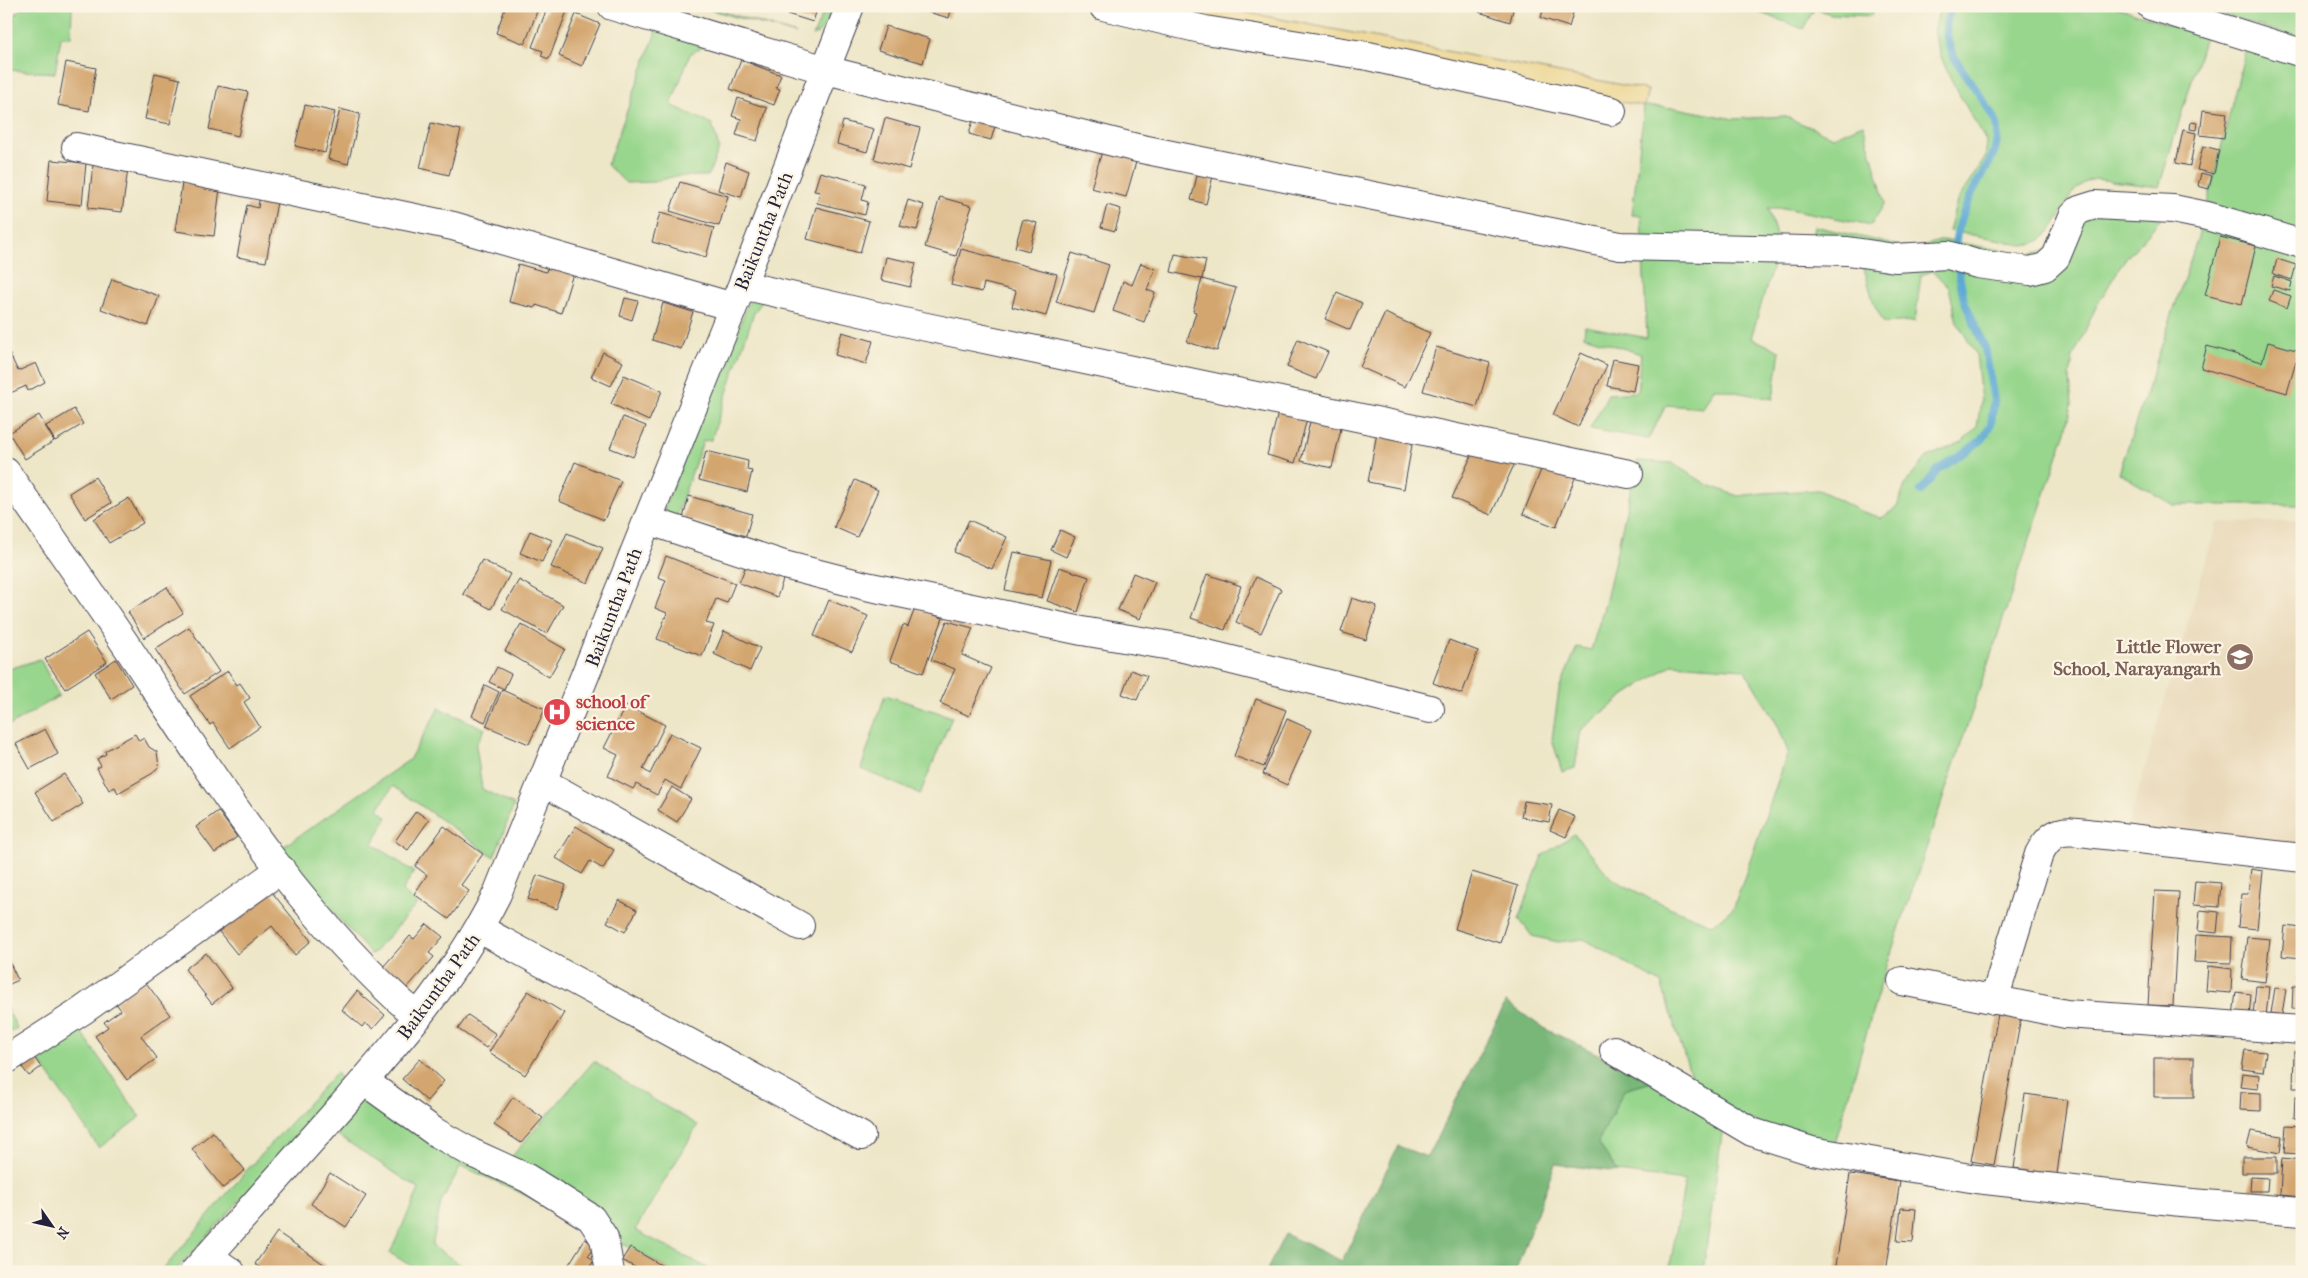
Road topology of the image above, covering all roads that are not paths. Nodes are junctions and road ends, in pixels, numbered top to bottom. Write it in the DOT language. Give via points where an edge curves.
graph roads {
  1 [pos="612,6"];
  2 [pos="850,6"];
  3 [pos="1103,6"];
  4 [pos="2151,6"];
  5 [pos="2302,53"];
  6 [pos="826,70"];
  7 [pos="1612,111"];
  8 [pos="76,147"];
  9 [pos="2302,244"];
  10 [pos="738,296"];
  11 [pos="6,472"];
  12 [pos="1629,474"];
  13 [pos="647,520"];
  14 [pos="1430,709"];
  15 [pos="543,782"];
  16 [pos="2302,858"];
  17 [pos="281,869"];
  18 [pos="800,926"];
  19 [pos="480,929"];
  20 [pos="1902,981"];
  21 [pos="1994,1000"];
  22 [pos="418,1017"];
  23 [pos="2302,1030"];
  24 [pos="1614,1050"];
  25 [pos="6,1060"];
  26 [pos="364,1081"];
  27 [pos="861,1136"];
  28 [pos="2302,1212"];
  29 [pos="201,1264"];
  30 [pos="231,1272"];
  31 [pos="610,1272"];
  1 -- 6 [label="street"];
  2 -- 6 [label="street, Baikuntha Path"];
  3 -- 7 [label="street" via="1205,30 1368,56"];
  4 -- 5 [label="street"];
  6 -- 9 [label="street" via="1137,148 1620,246 1848,251 1895,258 1948,255 1977,264 2030,271 2045,267 2056,257 2073,216 2079,210 2095,205 2173,209"];
  6 -- 10 [label="street, Baikuntha Path"];
  8 -- 10 [label="street" via="453,226"];
  10 -- 12 [label="street" via="917,325"];
  10 -- 13 [label="street, Baikuntha Path"];
  11 -- 17 [label="street" via="146,674 186,738"];
  13 -- 14 [label="street" via="784,565 866,586 1082,631 1184,648"];
  13 -- 15 [label="street, Baikuntha Path"];
  15 -- 18 [label="street"];
  15 -- 19 [label="street, Baikuntha Path"];
  16 -- 21 [label="street" via="2096,834 2063,831 2053,835 2039,854"];
  17 -- 22 [label="street" via="384,988"];
  17 -- 25 [label="street" via="82,1011"];
  19 -- 22 [label="street, Baikuntha Path"];
  19 -- 27 [label="street"];
  20 -- 21 [label="street"];
  21 -- 23 [label="street" via="2066,1014"];
  22 -- 26 [label="street, Baikuntha Path"];
  24 -- 28 [label="street" via="1752,1132 1812,1151 1976,1179"];
  26 -- 29 [label="street, Baikuntha Path"];
  26 -- 31 [label="street" via="435,1132 527,1178 591,1218 604,1238"];
  29 -- 30 [label="street"];
}
